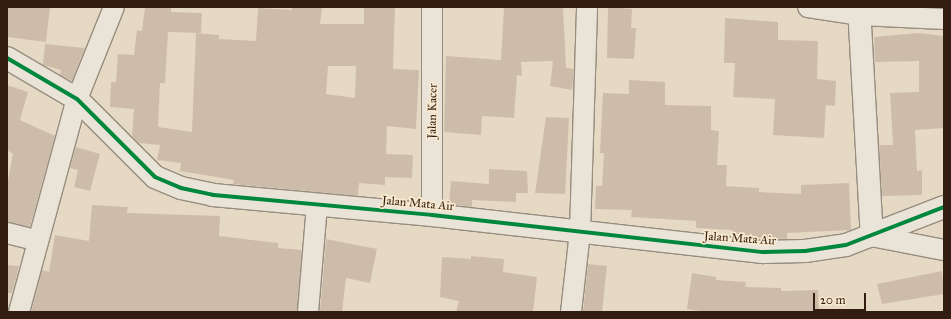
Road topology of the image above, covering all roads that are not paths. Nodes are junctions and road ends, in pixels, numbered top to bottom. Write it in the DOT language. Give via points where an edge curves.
graph roads {
  1 [pos="114,7"];
  2 [pos="432,7"];
  3 [pos="587,7"];
  4 [pos="808,7"];
  5 [pos="860,11"];
  6 [pos="944,19"];
  7 [pos="7,58"];
  8 [pos="77,99"];
  9 [pos="316,205"];
  10 [pos="944,207"];
  11 [pos="432,215"];
  12 [pos="580,232"];
  13 [pos="7,233"];
  14 [pos="872,236"];
  15 [pos="38,241"];
  16 [pos="944,250"];
  17 [pos="19,312"];
  18 [pos="308,312"];
  19 [pos="571,312"];
  1 -- 8 [label="street"];
  2 -- 11 [label="street, Jalan Kacer"];
  3 -- 12 [label="street"];
  4 -- 5 [label="street"];
  5 -- 6 [label="street"];
  5 -- 14 [label="street"];
  7 -- 8 [label="street, Jalan Mata Air"];
  8 -- 9 [label="street, Jalan Mata Air" via="155,177 181,188 213,195"];
  8 -- 15 [label="street"];
  9 -- 11 [label="street, Jalan Mata Air"];
  9 -- 18 [label="street"];
  10 -- 14 [label="street, Jalan Mata Air"];
  11 -- 12 [label="street, Jalan Mata Air"];
  12 -- 14 [label="street, Jalan Mata Air" via="763,252 805,251 846,245"];
  12 -- 19 [label="street"];
  13 -- 15 [label="street"];
  14 -- 16 [label="street"];
  15 -- 17 [label="street"];
}
